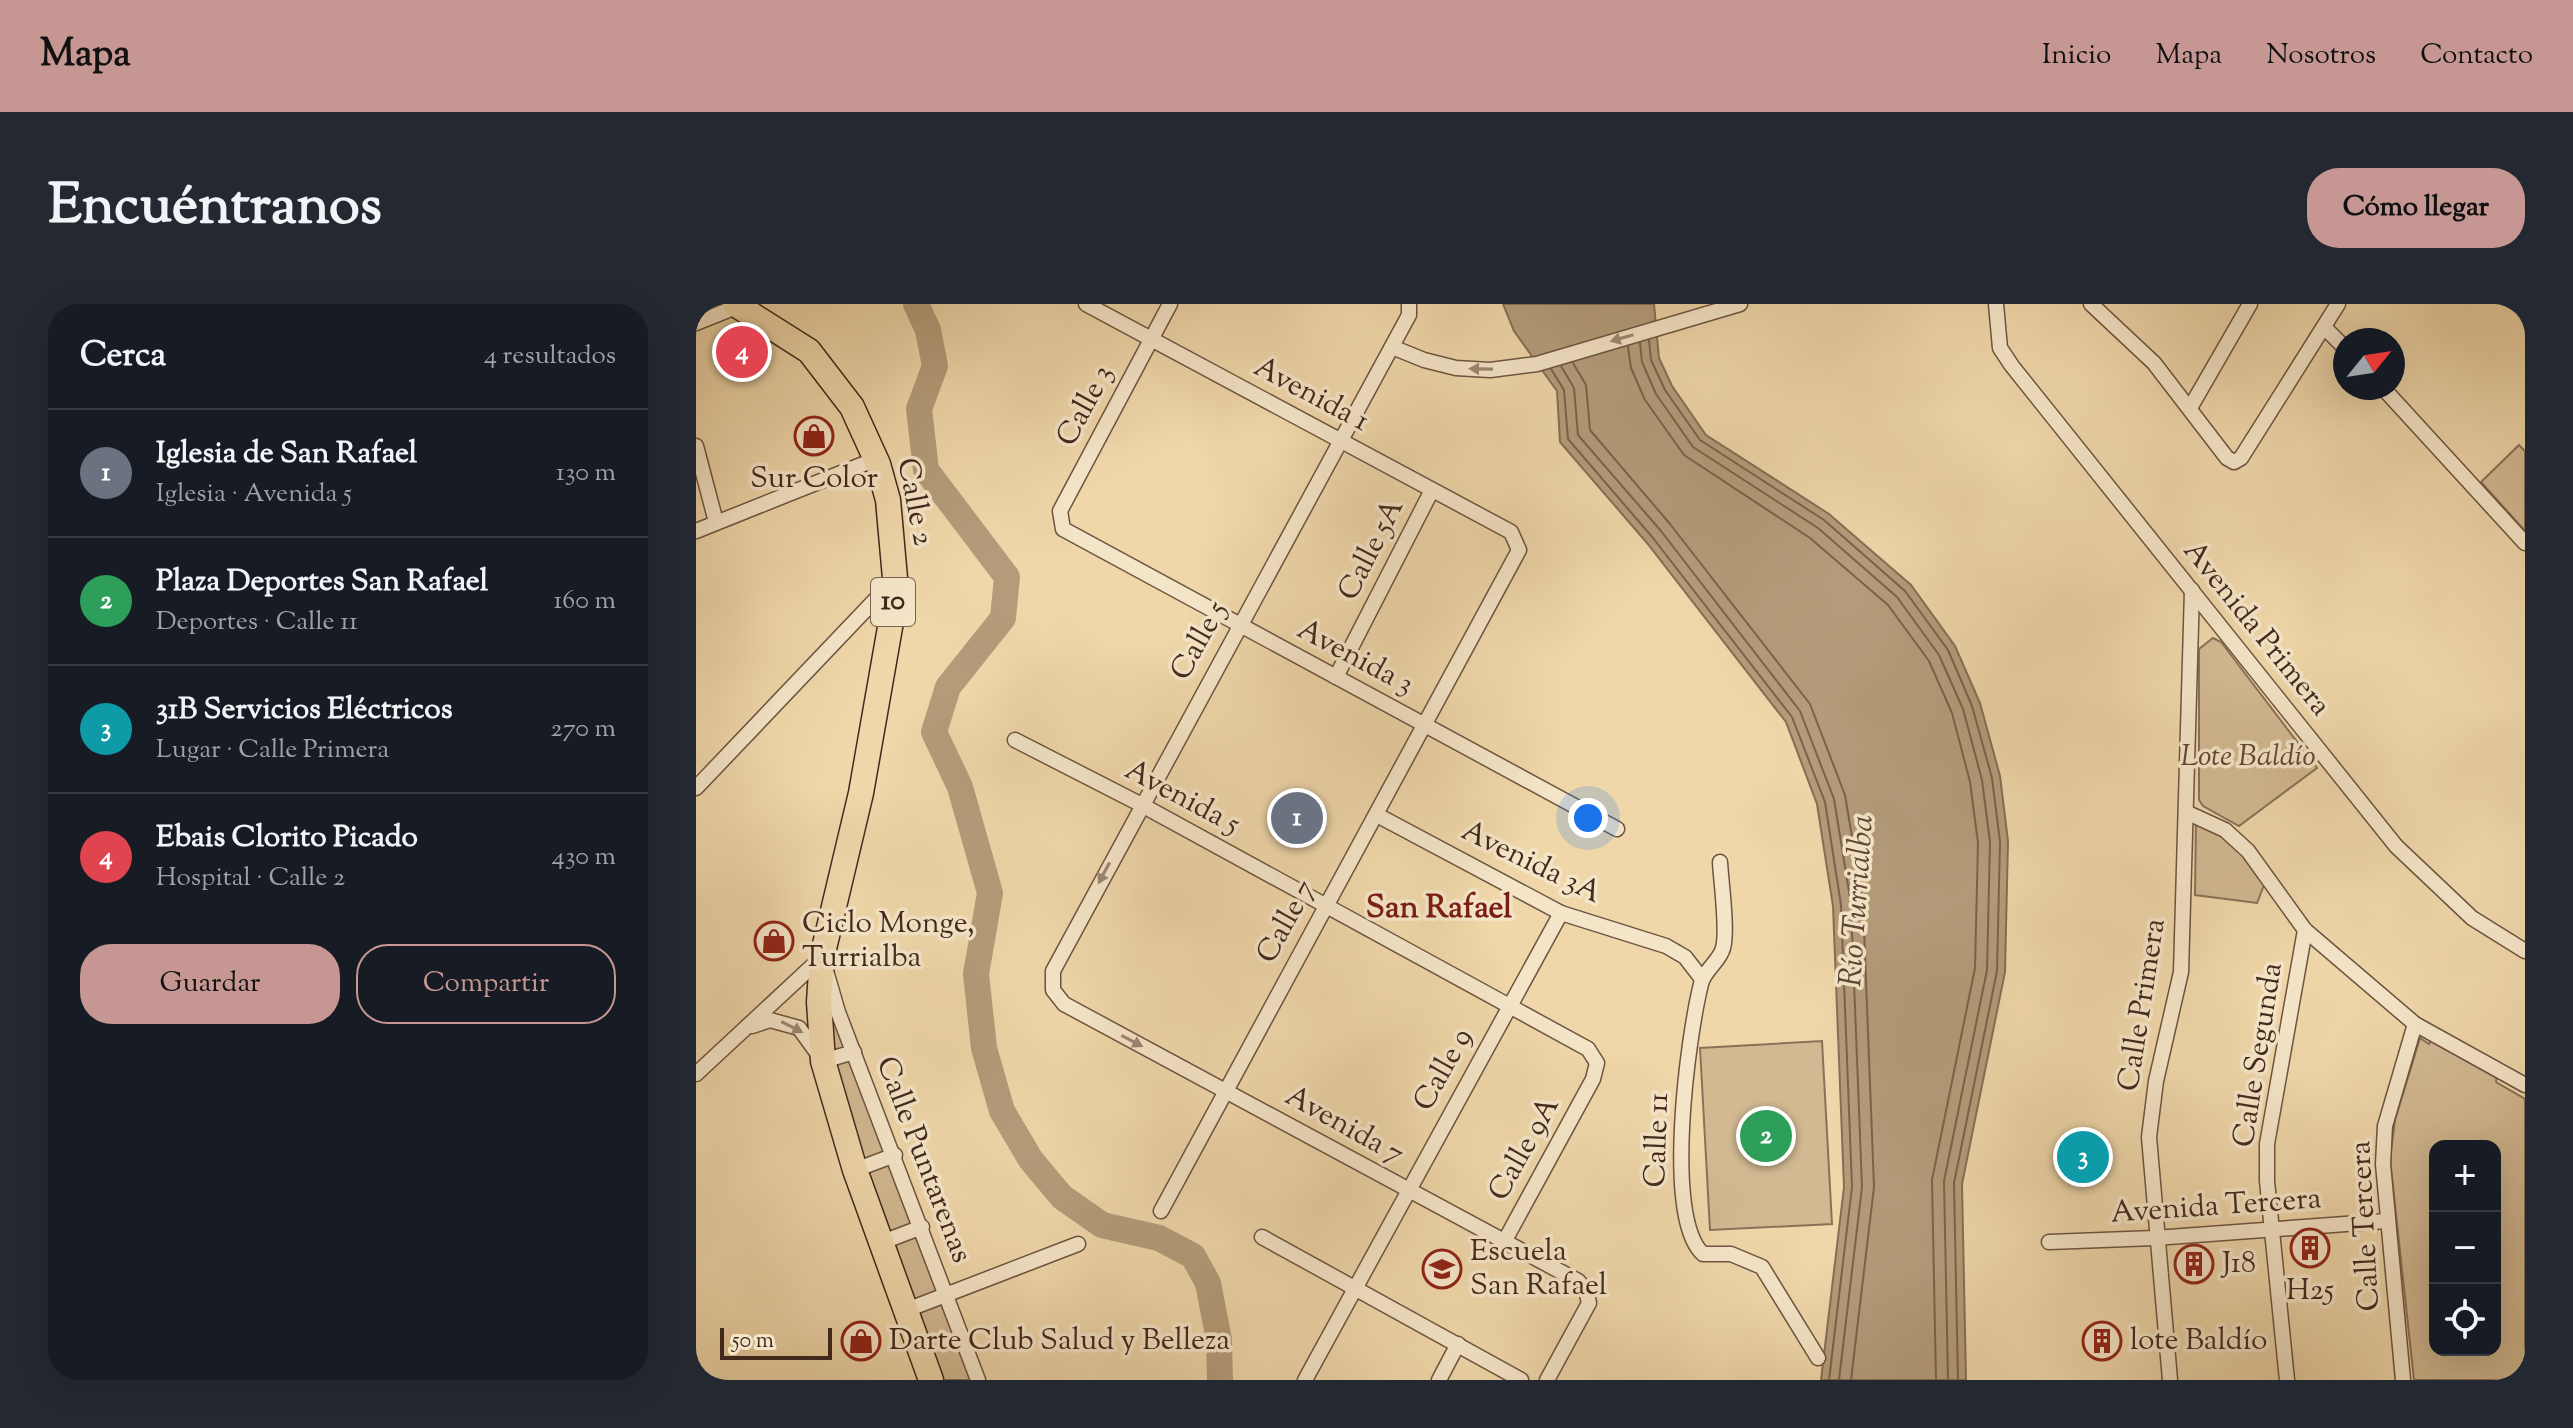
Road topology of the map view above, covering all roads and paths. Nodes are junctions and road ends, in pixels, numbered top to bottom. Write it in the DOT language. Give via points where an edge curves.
graph roads {
  1 [pos="1086,304"];
  2 [pos="1170,304"];
  3 [pos="1409,304"];
  4 [pos="1740,304"];
  5 [pos="1996,304"];
  6 [pos="2091,304"];
  7 [pos="2250,304"];
  8 [pos="2338,304"];
  9 [pos="736,305"];
  10 [pos="696,323"];
  11 [pos="2324,327"];
  12 [pos="2333,336"];
  13 [pos="1152,339"];
  14 [pos="1392,347"];
  15 [pos="2394,400"];
  16 [pos="2190,408"];
  17 [pos="1343,442"];
  18 [pos="696,446"];
  19 [pos="876,459"];
  20 [pos="1432,490"];
  21 [pos="716,522"];
  22 [pos="696,531"];
  23 [pos="1068,532"];
  24 [pos="1511,532"];
  25 [pos="2525,543"];
  26 [pos="895,578"];
  27 [pos="2192,590"];
  28 [pos="1239,624"];
  29 [pos="1336,677"];
  30 [pos="1424,724"];
  31 [pos="1015,740"];
  32 [pos="696,788"];
  33 [pos="1140,804"];
  34 [pos="2188,813"];
  35 [pos="1377,815"];
  36 [pos="1617,829"];
  37 [pos="1720,862"];
  38 [pos="1326,905"];
  39 [pos="1561,913"];
  40 [pos="2305,930"];
  41 [pos="2525,951"];
  42 [pos="822,957"];
  43 [pos="1702,979"];
  44 [pos="1064,1004"];
  45 [pos="1508,1007"];
  46 [pos="2415,1024"];
  47 [pos="748,1028"];
  48 [pos="854,1052"];
  49 [pos="823,1061"];
  50 [pos="696,1074"];
  51 [pos="1593,1079"];
  52 [pos="2524,1081"];
  53 [pos="1225,1091"];
  54 [pos="895,1155"];
  55 [pos="855,1170"];
  56 [pos="1407,1190"];
  57 [pos="1161,1211"];
  58 [pos="2386,1221"];
  59 [pos="922,1227"];
  60 [pos="2273,1230"];
  61 [pos="1262,1237"];
  62 [pos="2155,1238"];
  63 [pos="2049,1242"];
  64 [pos="880,1243"];
  65 [pos="1078,1244"];
  66 [pos="1503,1244"];
  67 [pos="1357,1287"];
  68 [pos="947,1295"];
  69 [pos="904,1311"];
  70 [pos="1458,1344"];
  71 [pos="1818,1358"];
  72 [pos="931,1380"];
  73 [pos="978,1380"];
  74 [pos="1305,1380"];
  75 [pos="1439,1380"];
  76 [pos="1521,1380"];
  77 [pos="1547,1380"];
  78 [pos="2170,1380"];
  79 [pos="2287,1380"];
  80 [pos="2403,1380"];
  1 -- 13 [label="street, Avenida 1"];
  2 -- 13 [label="street, Calle 3"];
  3 -- 14 [label="street, Calle 5" via="1409,315"];
  4 -- 14 [label="street, one-way" via="1537,364 1490,370 1424,360"];
  5 -- 27 [label="street, Avenida Primera" via="2000,348"];
  6 -- 16 [label="street" via="2154,363"];
  7 -- 16 [label="street"];
  8 -- 11 [label="street"];
  9 -- 10 [label="street"];
  9 -- 19 [label="main road, Calle 2 / 10" via="809,351 852,407"];
  11 -- 12 [label="street"];
  11 -- 16 [label="street" via="2241,458 2227,458"];
  13 -- 17 [label="street, Avenida 1"];
  13 -- 23 [label="street, Calle 3" via="1060,511 1060,524"];
  14 -- 17 [label="street, Calle 5"];
  15 -- 25 [label="street"];
  17 -- 20 [label="street, Avenida 1"];
  17 -- 28 [label="street, Calle 5"];
  18 -- 21 [label="street"];
  19 -- 21 [label="street"];
  19 -- 26 [label="main road, Calle 2 / 10" via="888,500"];
  20 -- 24 [label="street, Avenida 1"];
  20 -- 29 [label="street, Calle 5A"];
  21 -- 22 [label="street"];
  23 -- 28 [label="street, Avenida 3"];
  24 -- 30 [label="street, Calle 7" via="1519,550"];
  26 -- 32 [label="street"];
  26 -- 42 [label="main road, Calle 2 / 10" via="861,793"];
  27 -- 34 [label="street, Calle Primera"];
  27 -- 41 [label="street, Avenida Primera" via="2396,846 2472,918"];
  28 -- 29 [label="street, Avenida 3"];
  28 -- 33 [label="street, Calle 5"];
  29 -- 30 [label="street, Avenida 3"];
  30 -- 35 [label="street, Calle 7"];
  30 -- 36 [label="street, Avenida 3"];
  31 -- 33 [label="street, Avenida 5"];
  33 -- 38 [label="street, Avenida 5"];
  33 -- 44 [label="street, Calle 5, one-way" via="1053,971 1053,990"];
  34 -- 40 [label="street" via="2225,830 2248,851"];
  34 -- 62 [label="street, Calle Primera" via="2181,972 2149,1137"];
  35 -- 38 [label="street, Calle 7"];
  35 -- 39 [label="street, Avenida 3A"];
  37 -- 43 [label="street, Calle 11" via="1723,948"];
  38 -- 45 [label="street, Avenida 5"];
  38 -- 53 [label="street, Calle 7"];
  39 -- 43 [label="street, Avenida 3A" via="1666,946 1685,957"];
  39 -- 45 [label="street, Calle 9"];
  40 -- 46 [label="street"];
  40 -- 60 [label="street, Calle Segunda" via="2267,1144"];
  42 -- 47 [label="street"];
  42 -- 48 [label="street, Calle Puntarenas"];
  42 -- 49 [label="main road, 10"];
  43 -- 71 [label="street, Calle 11" via="1687,1052 1683,1129 1682,1206 1691,1243 1703,1254 1731,1254 1762,1267"];
  44 -- 53 [label="street, Avenida 7, one-way"];
  45 -- 51 [label="street, Avenida 5" via="1588,1049 1597,1063"];
  45 -- 56 [label="street, Calle 9"];
  46 -- 52 [label="street"];
  46 -- 58 [label="street, Calle Tercera" via="2385,1126"];
  47 -- 49 [label="street, one-way" via="770,1020 799,1028"];
  47 -- 50 [label="street"];
  48 -- 49 [label="street"];
  48 -- 54 [label="street, Calle Puntarenas"];
  49 -- 55 [label="main road, 10"];
  51 -- 66 [label="street, Calle 9A"];
  53 -- 56 [label="street, Avenida 7"];
  53 -- 57 [label="street, Calle 7"];
  54 -- 55 [label="street"];
  54 -- 59 [label="street, Calle Puntarenas"];
  55 -- 64 [label="main road, 10"];
  56 -- 66 [label="street, Avenida 7"];
  56 -- 67 [label="street, Calle 9"];
  58 -- 60 [label="street, Avenida Tercera"];
  58 -- 80 [label="street, Calle Tercera"];
  59 -- 64 [label="street"];
  59 -- 68 [label="street, Calle Puntarenas"];
  60 -- 62 [label="street, Avenida Tercera"];
  60 -- 79 [label="street, Calle Segunda"];
  61 -- 67 [label="street"];
  62 -- 63 [label="street, Avenida Tercera"];
  62 -- 78 [label="street, Calle Primera"];
  64 -- 69 [label="main road, 10"];
  65 -- 68 [label="street"];
  66 -- 77 [label="street, Avenida 7" via="1586,1290 1589,1303"];
  67 -- 70 [label="street"];
  67 -- 74 [label="street, Calle 9"];
  68 -- 69 [label="street"];
  68 -- 73 [label="street, Calle Puntarenas"];
  69 -- 72 [label="main road, 10"];
  70 -- 75 [label="street"];
  70 -- 76 [label="street"];
}
